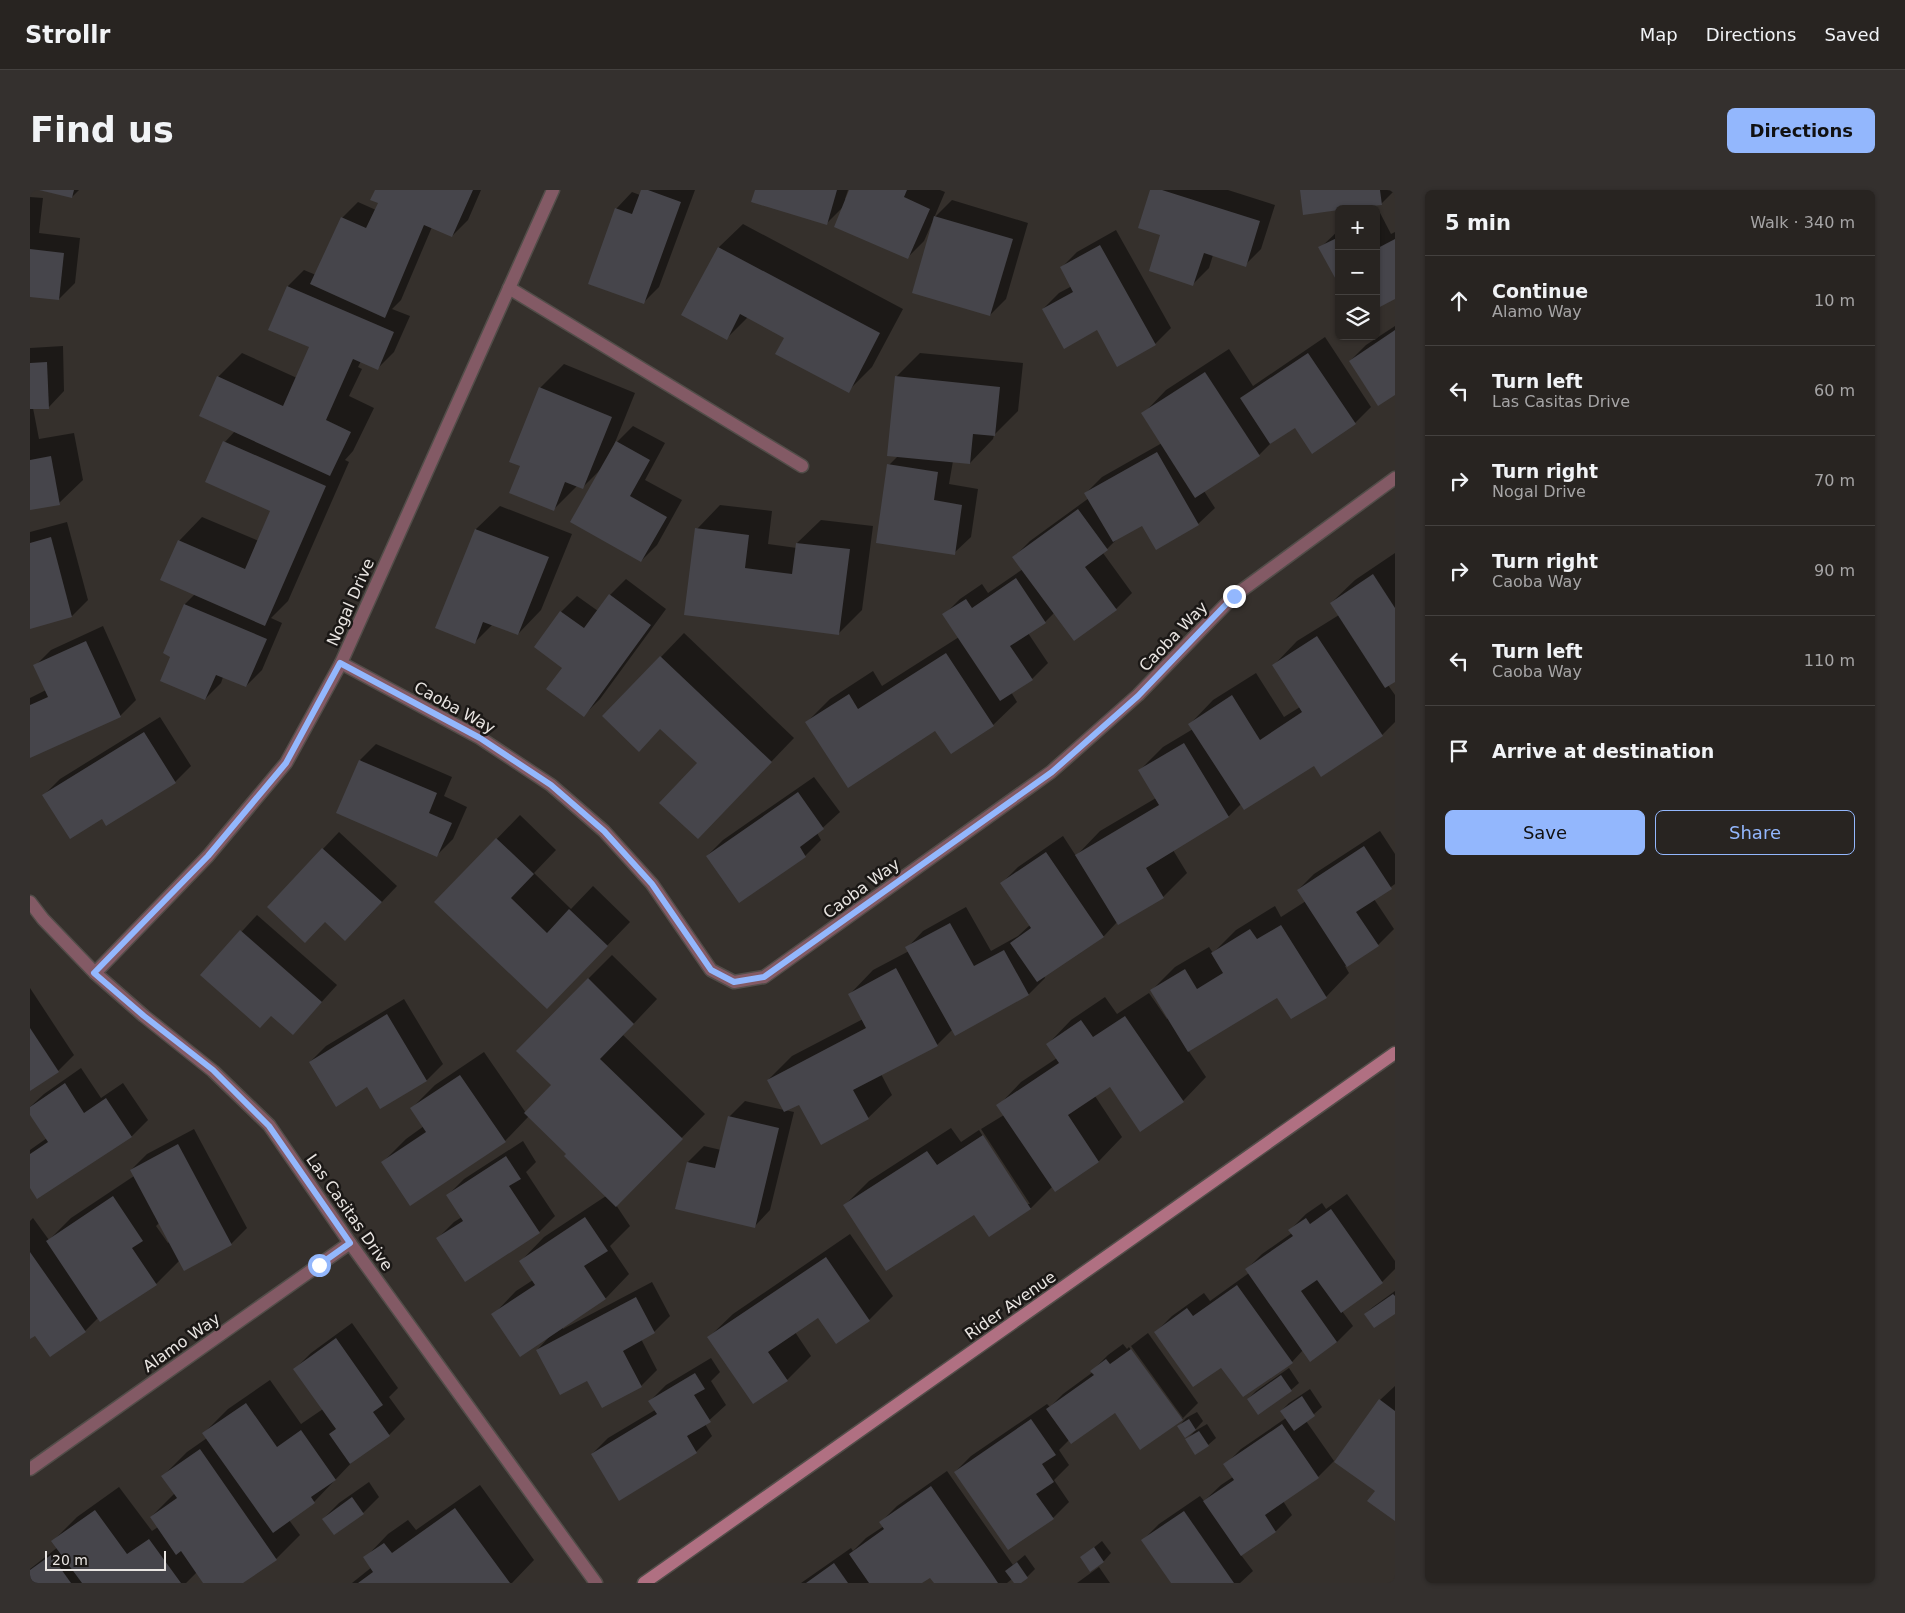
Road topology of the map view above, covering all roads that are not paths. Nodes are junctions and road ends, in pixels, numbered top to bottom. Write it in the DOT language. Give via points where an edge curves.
graph roads {
  1 [pos="553,190"];
  2 [pos="509,288"];
  3 [pos="802,466"];
  4 [pos="1395,478"];
  5 [pos="340,663"];
  6 [pos="30,902"];
  7 [pos="94,973"];
  8 [pos="1395,1053"];
  9 [pos="350,1243"];
  10 [pos="30,1469"];
  11 [pos="596,1583"];
  12 [pos="644,1583"];
  1 -- 2 [label="street, Nogal Drive"];
  2 -- 3 [label="street"];
  2 -- 5 [label="street, Nogal Drive"];
  4 -- 5 [label="street, Caoba Way" via="1234,596 1138,696 1052,772 764,977 749,980 734,982 711,970 652,884 604,831 551,785 480,738"];
  5 -- 7 [label="street, Nogal Drive" via="286,763 208,856"];
  6 -- 7 [label="street, Las Casitas Drive"];
  7 -- 9 [label="street, Las Casitas Drive" via="213,1070 269,1126"];
  8 -- 12 [label="street, Rider Avenue"];
  9 -- 10 [label="street, Alamo Way"];
  9 -- 11 [label="street, Las Casitas Drive"];
}
